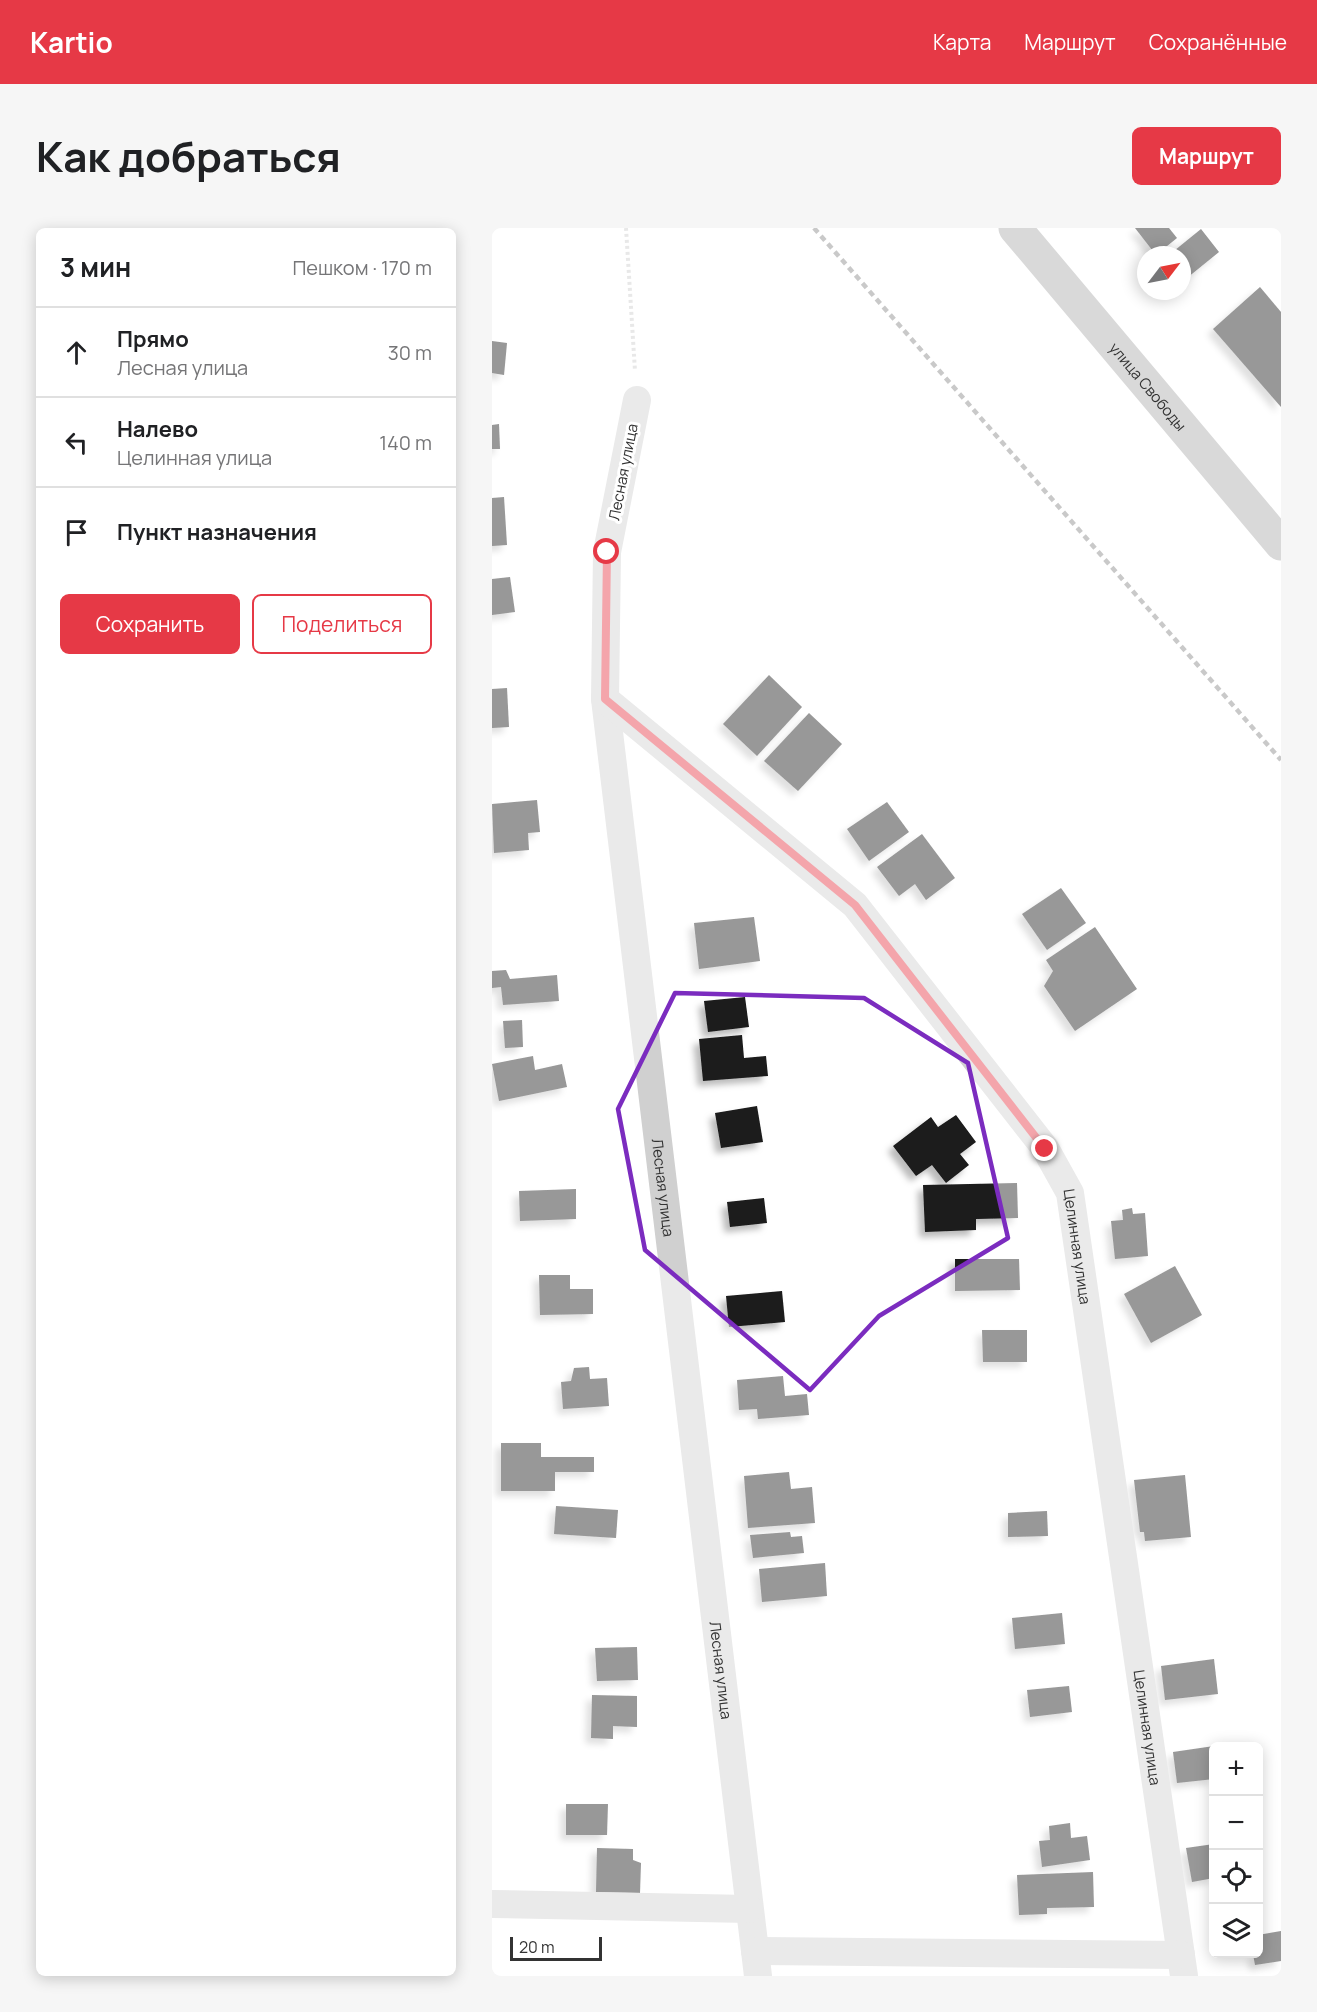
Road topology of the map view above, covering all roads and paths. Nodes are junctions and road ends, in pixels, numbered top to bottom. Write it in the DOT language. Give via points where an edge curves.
graph roads {
  1 [pos="626,228"];
  2 [pos="1015,228"];
  3 [pos="637,400"];
  4 [pos="1281,544"];
  5 [pos="605,699"];
  6 [pos="492,1904"];
  7 [pos="749,1909"];
  8 [pos="756,1963"];
  9 [pos="1183,1965"];
  1 -- 3 [label="path"];
  2 -- 4 [label="main road, улица Свободы"];
  3 -- 5 [label="street, Лесная улица" via="607,552"];
  5 -- 7 [label="street, Лесная улица"];
  5 -- 9 [label="street, Целинная улица" via="855,905 1045,1149 1070,1193"];
  6 -- 7 [label="street"];
  7 -- 8 [label="street, Лесная улица"];
  8 -- 9 [label="street"];
}
